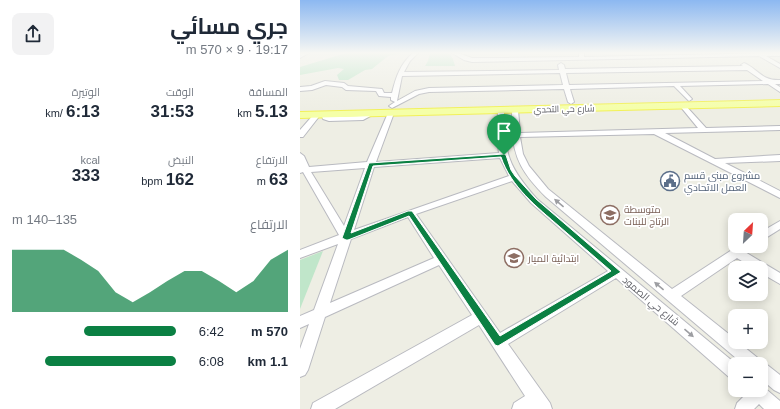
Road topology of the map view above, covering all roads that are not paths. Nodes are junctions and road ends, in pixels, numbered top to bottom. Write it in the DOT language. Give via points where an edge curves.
graph roads {
  1 [pos="503,72"];
  2 [pos="562,72"];
  3 [pos="574,72"];
  4 [pos="646,72"];
  5 [pos="756,72"];
  6 [pos="400,74"];
  7 [pos="639,78"];
  8 [pos="769,82"];
  9 [pos="780,82"];
  10 [pos="676,85"];
  11 [pos="568,88"];
  12 [pos="300,89"];
  13 [pos="780,90"];
  14 [pos="396,95"];
  15 [pos="780,97"];
  16 [pos="571,102"];
  17 [pos="686,102"];
  18 [pos="780,103"];
  19 [pos="460,108"];
  20 [pos="392,109"];
  21 [pos="501,110"];
  22 [pos="516,110"];
  23 [pos="301,114"];
  24 [pos="321,114"];
  25 [pos="500,124"];
  26 [pos="780,128"];
  27 [pos="516,129"];
  28 [pos="703,129"];
  29 [pos="656,131"];
  30 [pos="300,135"];
  31 [pos="504,155"];
  32 [pos="300,156"];
  33 [pos="780,158"];
  34 [pos="714,161"];
  35 [pos="371,164"];
  36 [pos="303,170"];
  37 [pos="513,178"];
  38 [pos="780,195"];
  39 [pos="410,213"];
  40 [pos="780,224"];
  41 [pos="768,232"];
  42 [pos="346,238"];
  43 [pos="736,253"];
  44 [pos="747,253"];
  45 [pos="300,254"];
  46 [pos="442,259"];
  47 [pos="617,272"];
  48 [pos="780,279"];
  49 [pos="671,296"];
  50 [pos="688,310"];
  51 [pos="319,314"];
  52 [pos="481,317"];
  53 [pos="672,318"];
  54 [pos="300,322"];
  55 [pos="720,336"];
  56 [pos="498,342"];
  57 [pos="703,345"];
  58 [pos="746,357"];
  59 [pos="728,367"];
  60 [pos="300,370"];
  61 [pos="768,375"];
  62 [pos="780,385"];
  63 [pos="753,397"];
  64 [pos="763,397"];
  65 [pos="540,403"];
  66 [pos="319,409"];
  67 [pos="520,409"];
  68 [pos="742,409"];
  69 [pos="777,409"];
  1 -- 6 [label="street"];
  2 -- 11 [label="street"];
  3 -- 7 [label="street"];
  4 -- 7 [label="street"];
  5 -- 8 [label="street"];
  6 -- 14 [label="street"];
  7 -- 10 [label="street"];
  7 -- 11 [label="street"];
  8 -- 9 [label="street"];
  8 -- 10 [label="street"];
  8 -- 13 [label="street"];
  10 -- 17 [label="street"];
  11 -- 16 [label="street"];
  11 -- 20 [label="street" via="426,90 418,92"];
  12 -- 14 [label="street" via="327,83 344,85 347,88 377,89 381,95"];
  14 -- 20 [label="street"];
  15 -- 17 [label="main road, شارع حي التحدي"];
  16 -- 17 [label="main road, شارع حي التحدي"];
  16 -- 19 [label="main road, شارع حي التحدي"];
  17 -- 18 [label="main road, شارع حي التحدي"];
  17 -- 22 [label="main road, شارع حي التحدي"];
  17 -- 28 [label="street"];
  19 -- 20 [label="main road, شارع حي التحدي"];
  19 -- 21 [label="main road, شارع حي التحدي"];
  20 -- 23 [label="main road, شارع حي التحدي"];
  20 -- 24 [label="main road, شارع حي التحدي" via="372,113"];
  20 -- 35 [label="street"];
  21 -- 22 [label="main road, شارع حي التحدي"];
  21 -- 25 [label="street, شارع حي الصمود"];
  22 -- 27 [label="street"];
  23 -- 24 [label="main road, شارع حي التحدي"];
  24 -- 30 [label="street"];
  25 -- 27 [label="street" via="509,122"];
  25 -- 31 [label="street, شارع حي الصمود"];
  26 -- 28 [label="street"];
  27 -- 29 [label="street"];
  49 -- 27 [label="street, one-way" via="538,184 519,154"];
  28 -- 29 [label="street"];
  29 -- 34 [label="street"];
  31 -- 35 [label="street"];
  31 -- 37 [label="street, شارع حي الصمود"];
  32 -- 36 [label="street"];
  33 -- 34 [label="street"];
  34 -- 38 [label="street"];
  35 -- 36 [label="street"];
  35 -- 42 [label="street"];
  36 -- 42 [label="street"];
  37 -- 39 [label="street"];
  37 -- 47 [label="street, شارع حي الصمود" via="534,201"];
  39 -- 42 [label="street"];
  39 -- 46 [label="street"];
  40 -- 41 [label="street"];
  42 -- 45 [label="street"];
  42 -- 51 [label="street"];
  43 -- 49 [label="street"];
  44 -- 48 [label="street"];
  46 -- 51 [label="street"];
  46 -- 52 [label="street"];
  47 -- 53 [label="street, شارع حي الصمود"];
  47 -- 56 [label="street"];
  49 -- 50 [label="street"];
  50 -- 53 [label="street" via="683,317"];
  50 -- 55 [label="street"];
  51 -- 54 [label="street"];
  51 -- 60 [label="street"];
  52 -- 56 [label="street"];
  52 -- 66 [label="street"];
  53 -- 57 [label="street, شارع حي الصمود, one-way"];
  55 -- 57 [label="street" via="710,336"];
  55 -- 58 [label="street"];
  56 -- 65 [label="street"];
  57 -- 59 [label="street, شارع حي الصمود"];
  61 -- 62 [label="street"];
  63 -- 68 [label="street"];
  64 -- 69 [label="street"];
  65 -- 67 [label="street"];
}
